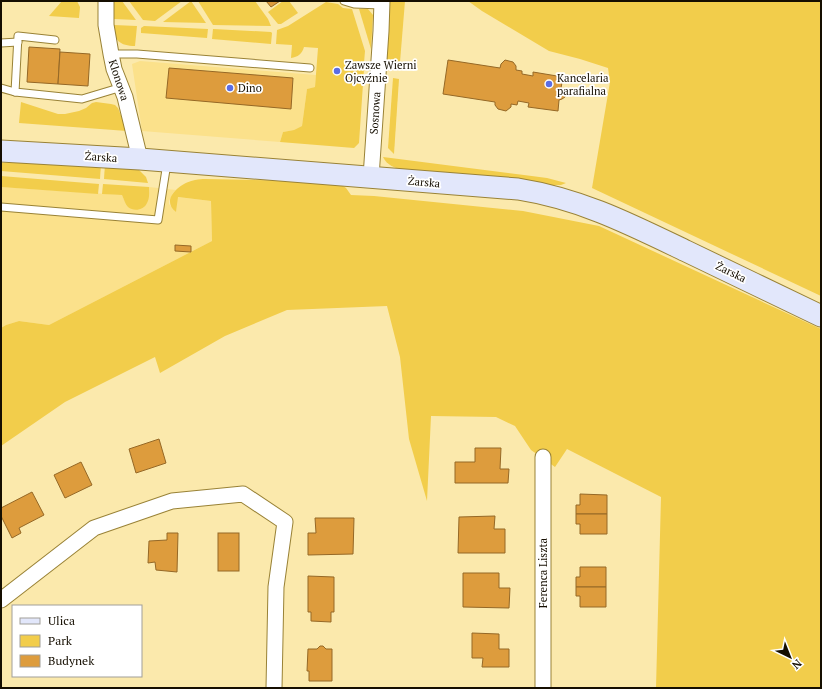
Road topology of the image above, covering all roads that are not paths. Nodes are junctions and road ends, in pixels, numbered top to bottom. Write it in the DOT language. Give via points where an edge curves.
graph roads {
  1 [pos="106,1"];
  2 [pos="344,1"];
  3 [pos="382,3"];
  4 [pos="55,40"];
  5 [pos="18,42"];
  6 [pos="1,43"];
  7 [pos="110,54"];
  8 [pos="310,68"];
  9 [pos="122,87"];
  10 [pos="1,88"];
  11 [pos="16,92"];
  12 [pos="1,151"];
  13 [pos="140,159"];
  14 [pos="167,162"];
  15 [pos="371,177"];
  16 [pos="1,207"];
  17 [pos="821,316"];
  18 [pos="543,457"];
  19 [pos="1,600"];
  20 [pos="274,688"];
  21 [pos="543,688"];
  1 -- 7 [label="street, Klonowa"];
  2 -- 3 [label="lane" via="354,4"];
  3 -- 15 [label="street, Sosnowa"];
  4 -- 5 [label="lane" via="18,36"];
  5 -- 6 [label="lane"];
  5 -- 11 [label="lane"];
  7 -- 8 [label="lane"];
  7 -- 9 [label="street, Klonowa"];
  9 -- 11 [label="lane" via="82,99"];
  9 -- 13 [label="street, Klonowa"];
  10 -- 11 [label="lane"];
  12 -- 13 [label="street, Żarska"];
  13 -- 14 [label="street, Żarska"];
  14 -- 15 [label="street, Żarska"];
  14 -- 16 [label="lane" via="158,220"];
  15 -- 17 [label="street, Żarska" via="518,189 573,202 622,220"];
  18 -- 21 [label="street, Ferenca Liszta"];
  19 -- 20 [label="street" via="94,528 172,501 243,494 285,522 276,587"];
}
